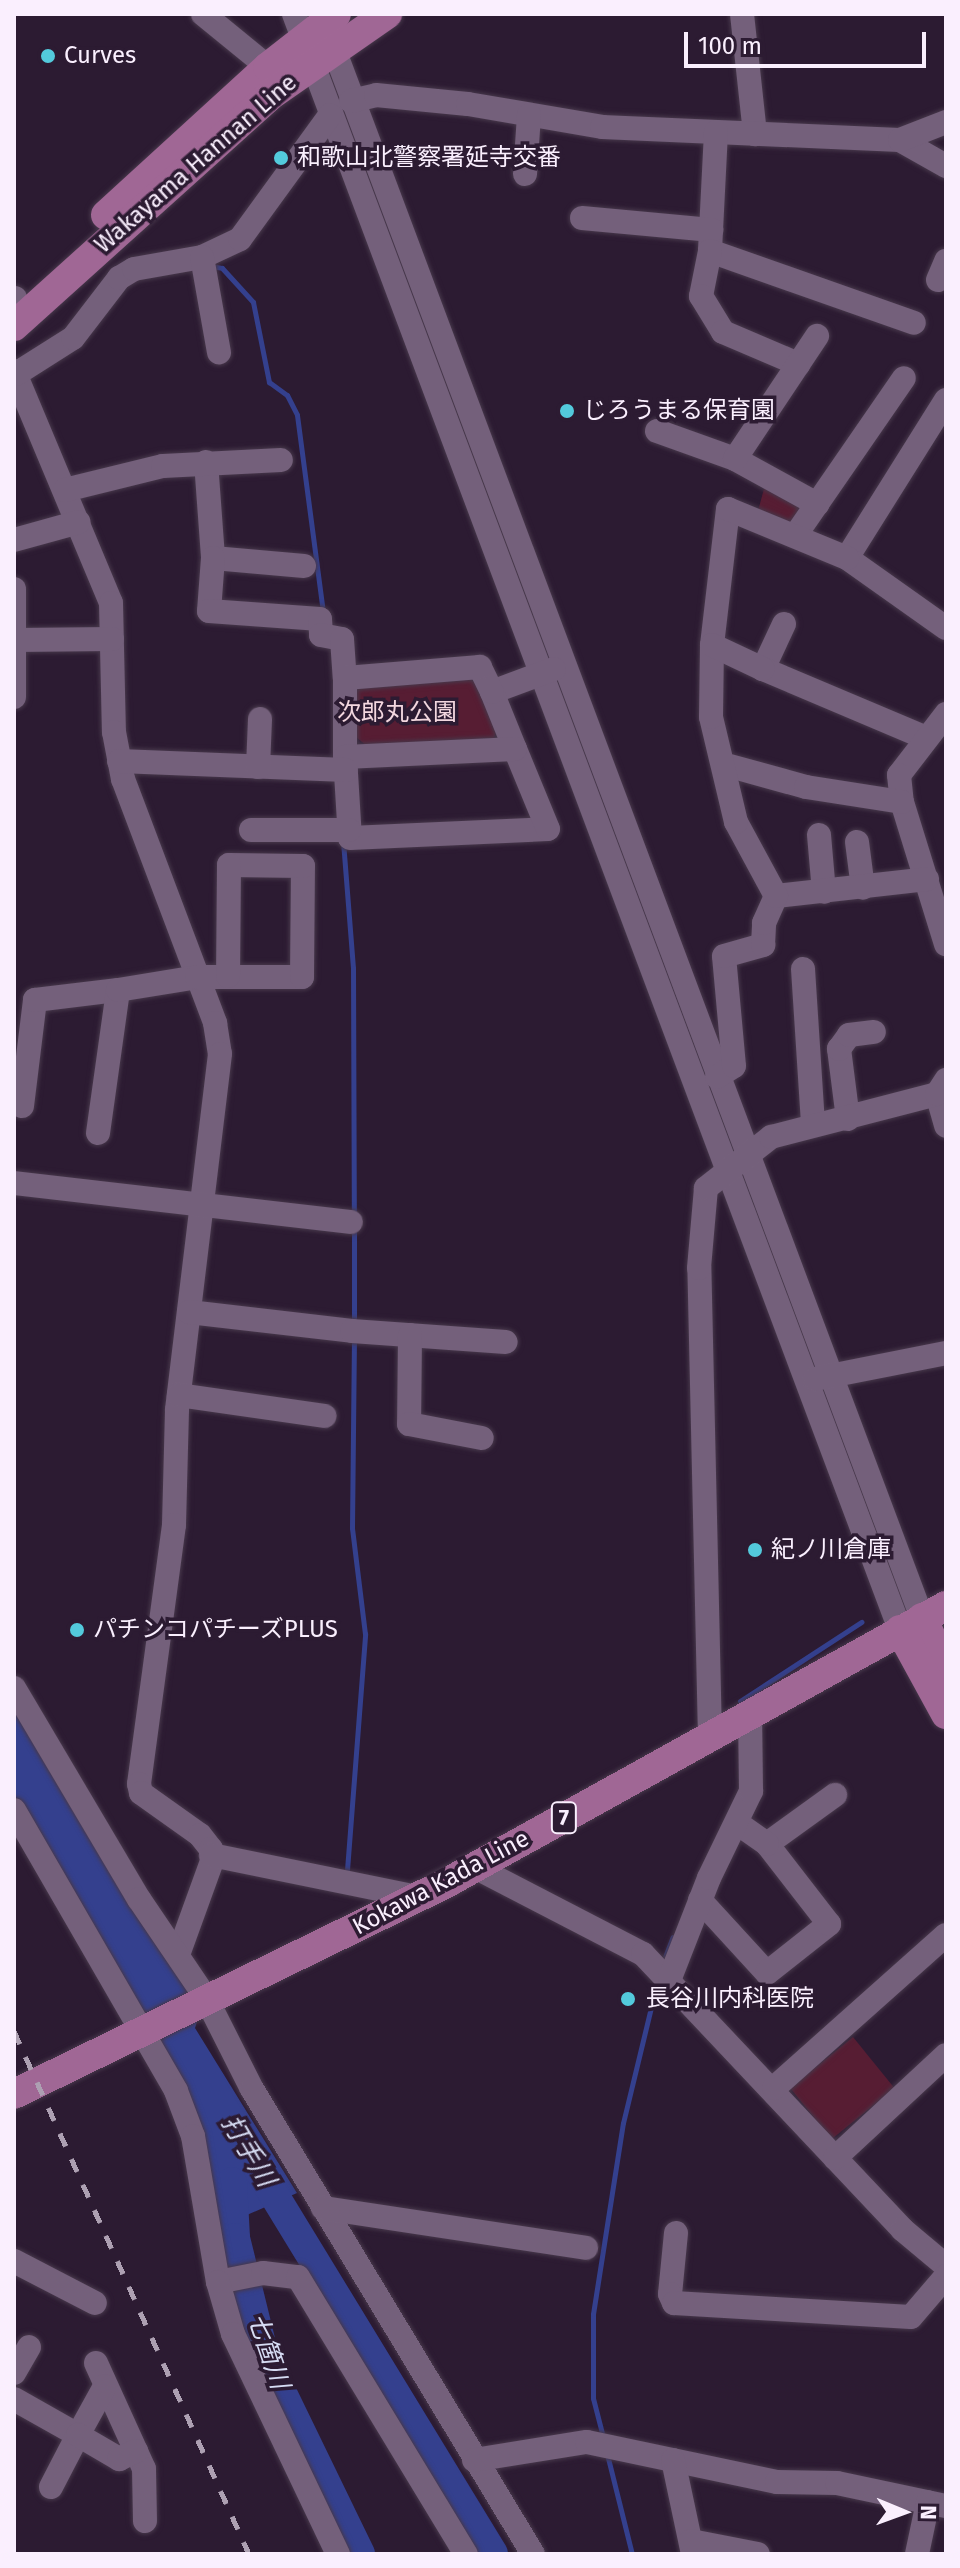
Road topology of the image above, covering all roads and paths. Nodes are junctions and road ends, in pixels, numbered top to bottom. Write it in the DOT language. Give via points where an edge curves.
graph roads {
  1 [pos="203,14"];
  2 [pos="387,14"];
  3 [pos="742,14"];
  4 [pos="318,31"];
  5 [pos="268,67"];
  6 [pos="351,101"];
  7 [pos="330,115"];
  8 [pos="529,115"];
  9 [pos="946,122"];
  10 [pos="716,132"];
  11 [pos="755,134"];
  12 [pos="900,140"];
  13 [pos="946,166"];
  14 [pos="525,174"];
  15 [pos="582,218"];
  16 [pos="710,240"];
  17 [pos="203,263"];
  18 [pos="14,298"];
  19 [pos="914,323"];
  20 [pos="14,326"];
  21 [pos="817,336"];
  22 [pos="219,352"];
  23 [pos="798,364"];
  24 [pos="18,377"];
  25 [pos="904,378"];
  26 [pos="946,400"];
  27 [pos="657,431"];
  28 [pos="735,459"];
  29 [pos="281,460"];
  30 [pos="206,462"];
  31 [pos="65,490"];
  32 [pos="817,504"];
  33 [pos="79,522"];
  34 [pos="797,533"];
  35 [pos="14,540"];
  36 [pos="213,558"];
  37 [pos="847,558"];
  38 [pos="304,566"];
  39 [pos="14,589"];
  40 [pos="784,624"];
  41 [pos="946,628"];
  42 [pos="14,629"];
  43 [pos="112,639"];
  44 [pos="15,640"];
  45 [pos="712,645"];
  46 [pos="763,669"];
  47 [pos="552,670"];
  48 [pos="345,678"];
  49 [pos="492,692"];
  50 [pos="14,697"];
  51 [pos="946,714"];
  52 [pos="260,719"];
  53 [pos="924,737"];
  54 [pos="515,749"];
  55 [pos="119,761"];
  56 [pos="730,766"];
  57 [pos="258,767"];
  58 [pos="342,767"];
  59 [pos="902,802"];
  60 [pos="251,830"];
  61 [pos="344,830"];
  62 [pos="819,835"];
  63 [pos="857,842"];
  64 [pos="935,887"];
  65 [pos="863,888"];
  66 [pos="824,892"];
  67 [pos="776,896"];
  68 [pos="946,944"];
  69 [pos="803,969"];
  70 [pos="228,976"];
  71 [pos="197,977"];
  72 [pos="667,977"];
  73 [pos="118,990"];
  74 [pos="24,999"];
  75 [pos="874,1032"];
  76 [pos="717,1077"];
  77 [pos="941,1087"];
  78 [pos="22,1106"];
  79 [pos="848,1119"];
  80 [pos="813,1124"];
  81 [pos="946,1126"];
  82 [pos="98,1133"];
  83 [pos="746,1153"];
  84 [pos="727,1173"];
  85 [pos="14,1183"];
  86 [pos="203,1203"];
  87 [pos="351,1222"];
  88 [pos="189,1312"];
  89 [pos="410,1335"];
  90 [pos="506,1342"];
  91 [pos="946,1353"];
  92 [pos="818,1379"];
  93 [pos="179,1395"];
  94 [pos="324,1416"];
  95 [pos="482,1438"];
  96 [pos="923,1618"];
  97 [pos="946,1669"];
  98 [pos="14,1688"];
  99 [pos="750,1714"];
  100 [pos="946,1714"];
  101 [pos="710,1737"];
  102 [pos="835,1795"];
  103 [pos="14,1810"];
  104 [pos="738,1824"];
  105 [pos="767,1844"];
  106 [pos="211,1855"];
  107 [pos="475,1867"];
  108 [pos="418,1897"];
  109 [pos="700,1900"];
  110 [pos="946,1935"];
  111 [pos="178,1955"];
  112 [pos="665,1973"];
  113 [pos="202,2000"];
  114 [pos="146,2028"];
  115 [pos="946,2055"];
  116 [pos="774,2088"];
  117 [pos="14,2094"];
  118 [pos="835,2158"];
  119 [pos="323,2208"];
  120 [pos="676,2233"];
  121 [pos="586,2248"];
  122 [pos="14,2261"];
  123 [pos="946,2266"];
  124 [pos="946,2276"];
  125 [pos="224,2280"];
  126 [pos="95,2303"];
  127 [pos="29,2347"];
  128 [pos="14,2373"];
  129 [pos="14,2399"];
  130 [pos="78,2435"];
  131 [pos="136,2451"];
  132 [pos="474,2460"];
  133 [pos="673,2460"];
  134 [pos="51,2487"];
  135 [pos="937,2504"];
  136 [pos="145,2521"];
  137 [pos="692,2548"];
  138 [pos="338,2554"];
  139 [pos="466,2554"];
  140 [pos="533,2554"];
  141 [pos="758,2554"];
  142 [pos="917,2554"];
  1 -- 5 [label="street"];
  2 -- 4 [label="main road, Wakayama Hannan Line"];
  3 -- 11 [label="street"];
  4 -- 5 [label="main road, Wakayama Hannan Line"];
  4 -- 6 [label="street"];
  4 -- 7 [label="street"];
  4 -- 20 [label="main road, Wakayama Hannan Line" via="269,96"];
  5 -- 18 [label="main road, Wakayama Hannan Line"];
  6 -- 8 [label="street" via="376,95"];
  6 -- 47 [label="street"];
  7 -- 17 [label="street" via="240,239"];
  7 -- 47 [label="street"];
  8 -- 10 [label="street" via="602,127"];
  8 -- 14 [label="street"];
  9 -- 12 [label="street"];
  10 -- 11 [label="street"];
  10 -- 16 [label="street"];
  11 -- 12 [label="street"];
  12 -- 13 [label="street"];
  15 -- 16 [label="street"];
  16 -- 19 [label="street"];
  16 -- 23 [label="street" via="701,296 723,332"];
  17 -- 22 [label="street"];
  17 -- 24 [label="street" via="134,269 119,278 73,338"];
  21 -- 23 [label="street"];
  23 -- 28 [label="street"];
  24 -- 31 [label="street"];
  25 -- 32 [label="street"];
  26 -- 37 [label="street"];
  27 -- 28 [label="street"];
  28 -- 32 [label="street"];
  29 -- 30 [label="street"];
  30 -- 31 [label="street" via="163,466"];
  30 -- 36 [label="street"];
  31 -- 33 [label="street"];
  32 -- 34 [label="street"];
  33 -- 35 [label="street"];
  33 -- 43 [label="street" via="111,603"];
  34 -- 37 [label="street"];
  34 -- 45 [label="street" via="728,509"];
  36 -- 38 [label="street"];
  36 -- 48 [label="street" via="209,611 320,619 321,635 342,639"];
  37 -- 41 [label="street" via="914,600"];
  39 -- 42 [label="street"];
  40 -- 46 [label="street"];
  42 -- 44 [label="street"];
  43 -- 44 [label="street"];
  43 -- 55 [label="street"];
  44 -- 50 [label="street"];
  45 -- 46 [label="street"];
  45 -- 67 [label="street" via="711,717 736,822"];
  46 -- 53 [label="street"];
  47 -- 49 [label="street"];
  47 -- 72 [label="street"];
  48 -- 49 [label="street" via="480,667"];
  48 -- 58 [label="street"];
  49 -- 54 [label="street"];
  51 -- 53 [label="street"];
  52 -- 57 [label="street"];
  53 -- 59 [label="street" via="899,775"];
  54 -- 58 [label="street"];
  54 -- 61 [label="street" via="548,829 350,838"];
  55 -- 57 [label="street"];
  55 -- 71 [label="street"];
  56 -- 59 [label="street" via="806,787"];
  57 -- 58 [label="street"];
  58 -- 61 [label="street"];
  59 -- 64 [label="street"];
  60 -- 61 [label="street"];
  62 -- 66 [label="street"];
  63 -- 65 [label="street"];
  64 -- 65 [label="street"];
  64 -- 68 [label="street"];
  65 -- 66 [label="street"];
  66 -- 67 [label="street"];
  67 -- 76 [label="street" via="764,923 763,945 724,956 734,1066"];
  69 -- 80 [label="street"];
  70 -- 70 [label="street" via="302,977 303,866 229,865"];
  70 -- 71 [label="street"];
  71 -- 73 [label="street"];
  71 -- 86 [label="street" via="215,1023 220,1054"];
  72 -- 76 [label="street"];
  72 -- 84 [label="street"];
  73 -- 74 [label="street"];
  73 -- 82 [label="street"];
  74 -- 78 [label="street"];
  75 -- 79 [label="street" via="849,1035 839,1049"];
  76 -- 83 [label="street"];
  77 -- 79 [label="street"];
  77 -- 81 [label="street"];
  79 -- 80 [label="street"];
  80 -- 83 [label="street" via="771,1137"];
  83 -- 84 [label="street"];
  83 -- 92 [label="street"];
  84 -- 92 [label="street"];
  84 -- 101 [label="street" via="706,1188 699,1268"];
  85 -- 86 [label="street"];
  86 -- 87 [label="street"];
  86 -- 88 [label="street"];
  88 -- 89 [label="street"];
  88 -- 93 [label="street"];
  89 -- 90 [label="street"];
  89 -- 95 [label="street" via="409,1424"];
  91 -- 92 [label="street"];
  92 -- 96 [label="street"];
  93 -- 94 [label="street"];
  93 -- 106 [label="street" via="174,1525 139,1784 141,1793 200,1835"];
  96 -- 97 [label="main road"];
  96 -- 99 [label="main road, Kokawa Kada Line / 7"];
  96 -- 100 [label="main road"];
  98 -- 111 [label="street"];
  99 -- 101 [label="main road, Kokawa Kada Line / 7"];
  99 -- 104 [label="street" via="754,1778"];
  101 -- 107 [label="main road, Kokawa Kada Line / 7"];
  102 -- 105 [label="street"];
  103 -- 114 [label="street"];
  104 -- 105 [label="street"];
  104 -- 109 [label="street"];
  105 -- 109 [label="street" via="829,1924 767,1973"];
  106 -- 108 [label="street"];
  106 -- 111 [label="street"];
  107 -- 108 [label="main road, Kokawa Kada Line / 7"];
  107 -- 112 [label="street" via="629,1944"];
  108 -- 113 [label="main road, Kokawa Kada Line / 7"];
  109 -- 112 [label="street"];
  110 -- 116 [label="street"];
  111 -- 113 [label="street"];
  112 -- 116 [label="street"];
  113 -- 114 [label="main road, Kokawa Kada Line / 7"];
  113 -- 119 [label="street"];
  114 -- 117 [label="main road, Kokawa Kada Line / 7"];
  114 -- 125 [label="street" via="193,2136"];
  115 -- 118 [label="street"];
  116 -- 118 [label="street"];
  118 -- 123 [label="street" via="929,2256"];
  119 -- 121 [label="street"];
  119 -- 132 [label="street"];
  120 -- 124 [label="street" via="670,2294 674,2303 911,2317"];
  122 -- 126 [label="street"];
  125 -- 138 [label="street" via="233,2334"];
  125 -- 139 [label="street" via="263,2273 298,2277"];
  127 -- 128 [label="street"];
  129 -- 130 [label="street"];
  130 -- 131 [label="street" via="119,2459"];
  130 -- 131 [label="street" via="100,2375"];
  130 -- 134 [label="street"];
  131 -- 136 [label="street" via="144,2469"];
  132 -- 133 [label="street" via="587,2442"];
  132 -- 140 [label="street"];
  133 -- 135 [label="street" via="777,2482 837,2483"];
  133 -- 137 [label="street"];
  135 -- 142 [label="street"];
  137 -- 141 [label="street"];
}
